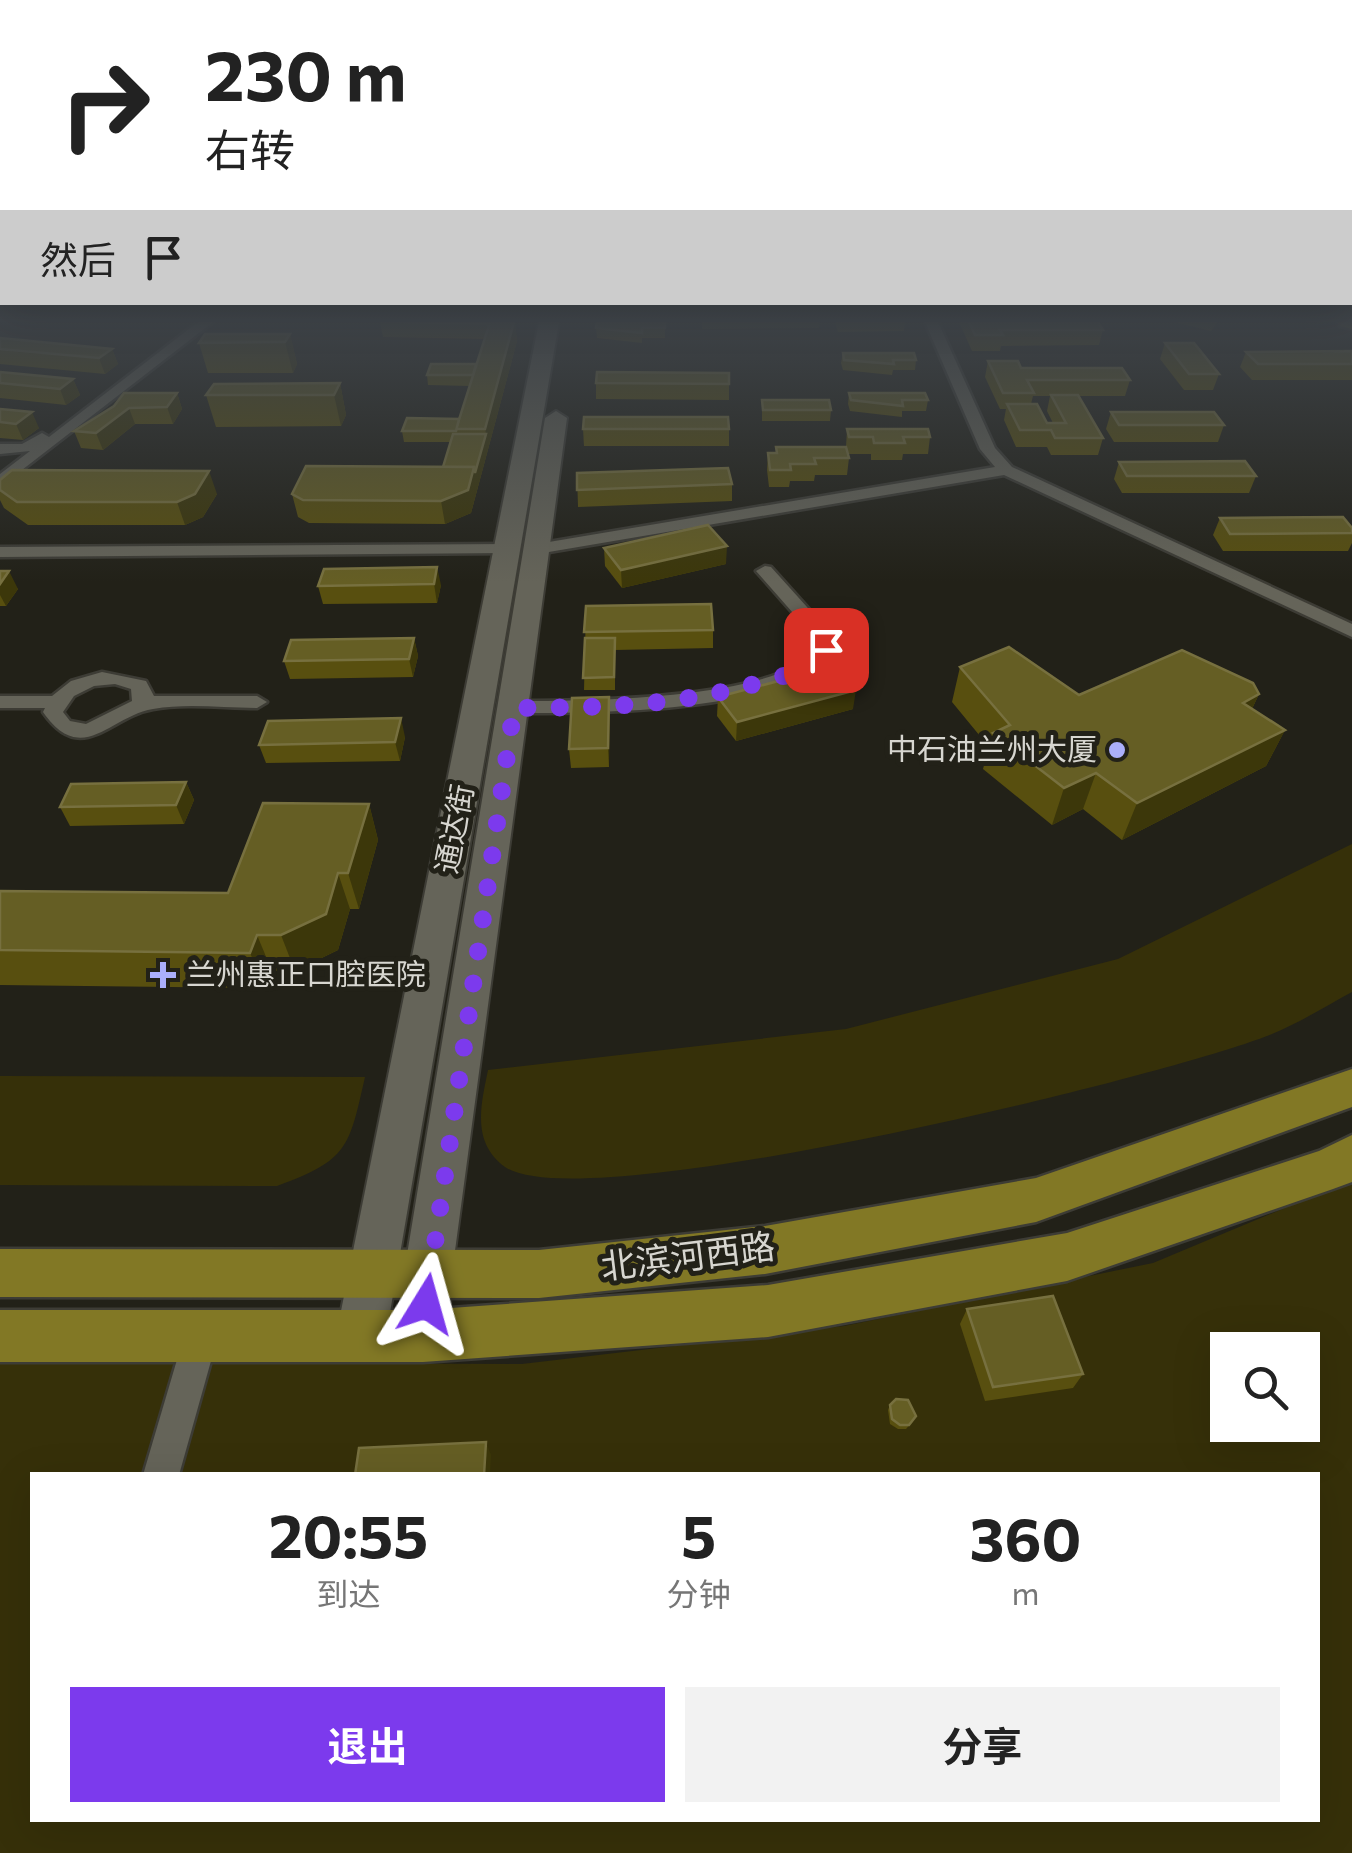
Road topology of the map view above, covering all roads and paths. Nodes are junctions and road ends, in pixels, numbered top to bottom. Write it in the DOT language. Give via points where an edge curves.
graph roads {
  1 [pos="80,408"];
  2 [pos="96,408"];
  3 [pos="539,408"];
  4 [pos="552,408"];
  5 [pos="969,408"];
  6 [pos="0,449"];
  7 [pos="1006,470"];
  8 [pos="0,482"];
  9 [pos="522,548"];
  10 [pos="0,552"];
  11 [pos="764,571"];
  12 [pos="1352,630"];
  13 [pos="0,702"];
  14 [pos="56,702"];
  15 [pos="257,702"];
  16 [pos="142,703"];
  17 [pos="514,708"];
  18 [pos="1352,1088"];
  19 [pos="1352,1156"];
  20 [pos="0,1273"];
  21 [pos="373,1273"];
  22 [pos="428,1273"];
  23 [pos="0,1336"];
  24 [pos="201,1336"];
  25 [pos="361,1336"];
  26 [pos="423,1336"];
  27 [pos="162,1472"];
  1 -- 6 [label="street" via="36,443"];
  2 -- 8 [label="street"];
  3 -- 9 [label="main road, 通达街"];
  4 -- 9 [label="main road, 通达街"];
  5 -- 7 [label="street"];
  7 -- 9 [label="street"];
  7 -- 12 [label="street"];
  9 -- 10 [label="street"];
  9 -- 17 [label="main road, 通达街"];
  9 -- 21 [label="main road, 通达街"];
  11 -- 17 [label="street" via="824,637 826,650 817,662 706,698 645,707"];
  13 -- 14 [label="street"];
  14 -- 16 [label="street" via="80,684 114,677 139,685"];
  14 -- 16 [label="street" via="57,721 83,730 118,722"];
  15 -- 16 [label="street"];
  17 -- 22 [label="main road, 通达街"];
  18 -- 22 [label="main road, 北滨河西路" via="1036,1200 765,1250 539,1274"];
  19 -- 26 [label="main road, 北滨河西路" via="1067,1257 768,1311"];
  20 -- 21 [label="main road, 北滨河西路"];
  21 -- 22 [label="main road, 北滨河西路"];
  21 -- 25 [label="main road, 通达街"];
  22 -- 26 [label="main road, 通达街"];
  23 -- 24 [label="main road, 北滨河西路"];
  24 -- 25 [label="main road, 北滨河西路"];
  24 -- 27 [label="street"];
  25 -- 26 [label="main road, 北滨河西路"];
}
